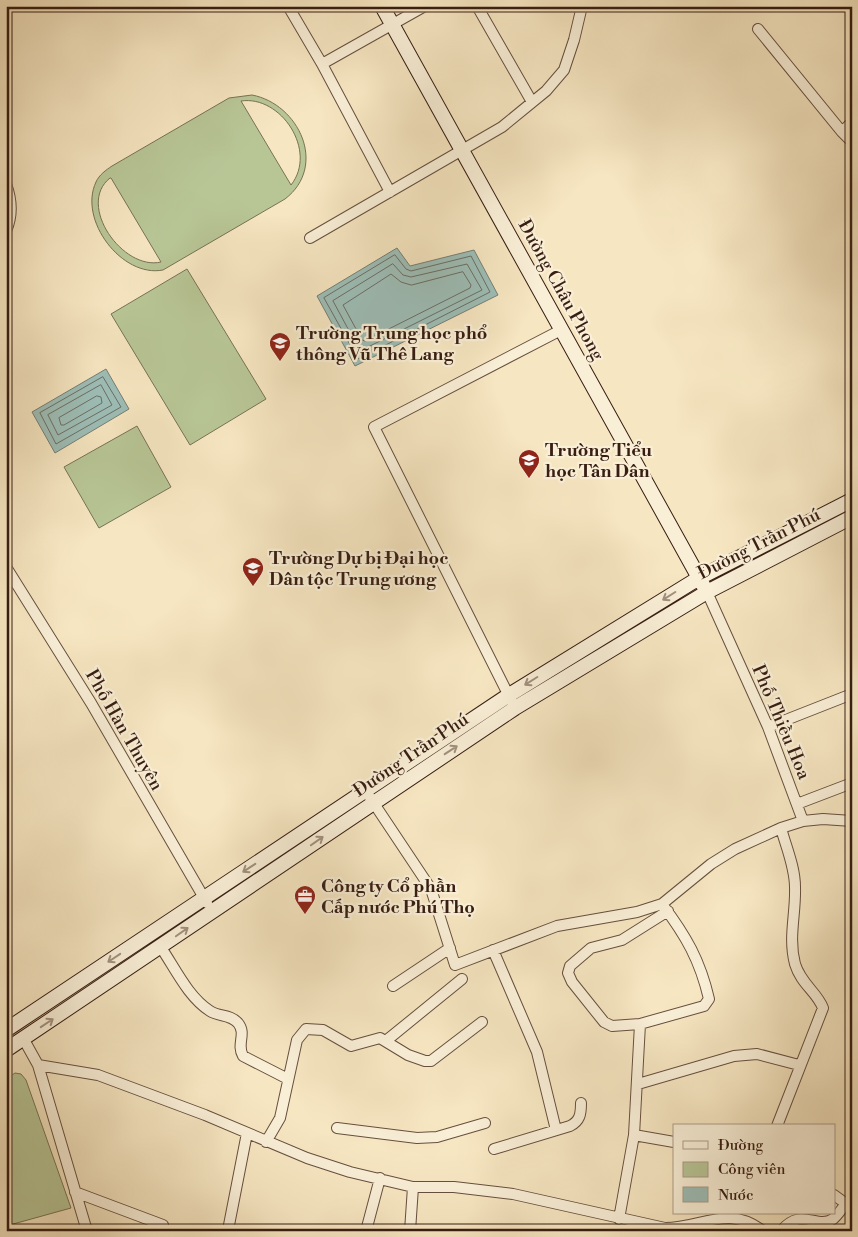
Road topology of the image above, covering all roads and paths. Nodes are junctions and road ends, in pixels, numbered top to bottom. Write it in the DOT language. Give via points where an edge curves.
graph roads {
  1 [pos="288,6"];
  2 [pos="382,6"];
  3 [pos="425,6"];
  4 [pos="477,6"];
  5 [pos="582,6"];
  6 [pos="392,25"];
  7 [pos="758,29"];
  8 [pos="322,64"];
  9 [pos="532,102"];
  10 [pos="852,122"];
  11 [pos="842,132"];
  12 [pos="852,142"];
  13 [pos="463,151"];
  14 [pos="6,184"];
  15 [pos="390,192"];
  16 [pos="6,231"];
  17 [pos="310,238"];
  18 [pos="561,330"];
  19 [pos="852,500"];
  20 [pos="852,517"];
  21 [pos="6,567"];
  22 [pos="699,578"];
  23 [pos="11,585"];
  24 [pos="706,592"];
  25 [pos="852,694"];
  26 [pos="509,695"];
  27 [pos="515,708"];
  28 [pos="768,726"];
  29 [pos="852,783"];
  30 [pos="369,796"];
  31 [pos="797,804"];
  32 [pos="803,821"];
  33 [pos="852,821"];
  34 [pos="780,828"];
  35 [pos="203,898"];
  36 [pos="665,908"];
  37 [pos="212,911"];
  38 [pos="160,946"];
  39 [pos="450,948"];
  40 [pos="493,950"];
  41 [pos="462,979"];
  42 [pos="393,986"];
  43 [pos="482,1022"];
  44 [pos="640,1024"];
  45 [pos="9,1025"];
  46 [pos="23,1038"];
  47 [pos="387,1040"];
  48 [pos="6,1050"];
  49 [pos="38,1065"];
  50 [pos="799,1065"];
  51 [pos="288,1079"];
  52 [pos="638,1084"];
  53 [pos="581,1103"];
  54 [pos="485,1123"];
  55 [pos="778,1124"];
  56 [pos="337,1128"];
  57 [pos="556,1130"];
  58 [pos="248,1133"];
  59 [pos="634,1135"];
  60 [pos="266,1142"];
  61 [pos="673,1142"];
  62 [pos="494,1148"];
  63 [pos="380,1178"];
  64 [pos="414,1187"];
  65 [pos="75,1192"];
  66 [pos="836,1196"];
  67 [pos="849,1206"];
  68 [pos="619,1219"];
  69 [pos="163,1225"];
  70 [pos="229,1225"];
  71 [pos="683,1229"];
  72 [pos="87,1231"];
  73 [pos="366,1231"];
  74 [pos="410,1231"];
  75 [pos="763,1231"];
  76 [pos="781,1231"];
  1 -- 8 [label="street"];
  2 -- 6 [label="main road, Đường Châu Phong"];
  3 -- 6 [label="street"];
  4 -- 9 [label="street"];
  5 -- 9 [label="street" via="564,70"];
  6 -- 8 [label="street"];
  6 -- 13 [label="main road, Đường Châu Phong"];
  7 -- 11 [label="street"];
  8 -- 15 [label="street"];
  9 -- 13 [label="street" via="502,127"];
  10 -- 11 [label="street"];
  11 -- 12 [label="street"];
  13 -- 15 [label="street"];
  13 -- 18 [label="main road, Đường Châu Phong"];
  14 -- 16 [label="street" via="11,199 11,221"];
  15 -- 17 [label="street"];
  18 -- 22 [label="main road, Đường Châu Phong"];
  18 -- 26 [label="street" via="374,427"];
  19 -- 22 [label="main road, Đường Trần Phú"];
  20 -- 24 [label="main road, Đường Trần Phú"];
  21 -- 23 [label="street, Phố Hàn Thuyên"];
  22 -- 24 [label="main road, Đường Châu Phong"];
  22 -- 26 [label="main road, Đường Trần Phú, one-way"];
  23 -- 35 [label="street, Phố Hàn Thuyên" via="91,703"];
  24 -- 27 [label="main road, Đường Trần Phú"];
  24 -- 28 [label="street, Phố Thiều Hoa"];
  25 -- 28 [label="street"];
  26 -- 27 [label="street"];
  26 -- 30 [label="main road, Đường Trần Phú"];
  30 -- 27 [label="main road, Đường Trần Phú, one-way"];
  28 -- 31 [label="street, Phố Thiều Hoa"];
  29 -- 31 [label="street"];
  30 -- 35 [label="main road, Đường Trần Phú, one-way"];
  37 -- 30 [label="main road, Đường Trần Phú, one-way"];
  30 -- 39 [label="street" via="431,889"];
  31 -- 32 [label="street, Phố Thiều Hoa"];
  32 -- 33 [label="street"];
  32 -- 34 [label="street"];
  34 -- 36 [label="street" via="711,864"];
  34 -- 50 [label="street" via="794,872 790,936 795,964 804,984 823,1008"];
  35 -- 37 [label="street, Phố Hàn Thuyên"];
  35 -- 45 [label="main road, Đường Trần Phú, one-way"];
  36 -- 40 [label="street" via="557,926"];
  36 -- 44 [label="street" via="692,948 703,972 709,999 704,1006"];
  36 -- 44 [label="street" via="622,940 592,948 570,966 568,974 604,1022 612,1026"];
  38 -- 37 [label="main road, Đường Trần Phú, one-way"];
  46 -- 38 [label="main road, Đường Trần Phú, one-way"];
  38 -- 51 [label="street" via="198,1002 212,1013 226,1015 238,1023 242,1030 239,1049 243,1056"];
  39 -- 40 [label="street" via="455,965"];
  39 -- 42 [label="street"];
  40 -- 57 [label="street" via="537,1052"];
  41 -- 47 [label="street"];
  43 -- 47 [label="street" via="431,1061 408,1055"];
  44 -- 52 [label="street"];
  45 -- 46 [label="main road"];
  46 -- 48 [label="main road, Đường Trần Phú"];
  46 -- 49 [label="street"];
  47 -- 51 [label="street" via="380,1038 351,1046 323,1030 306,1029 297,1040"];
  49 -- 58 [label="street" via="98,1074"];
  49 -- 65 [label="street"];
  50 -- 52 [label="street" via="757,1054 734,1056"];
  50 -- 55 [label="street"];
  51 -- 60 [label="street" via="280,1118"];
  52 -- 59 [label="street"];
  53 -- 57 [label="street" via="576,1122"];
  54 -- 56 [label="street" via="437,1137 417,1138"];
  57 -- 62 [label="street"];
  58 -- 60 [label="street"];
  58 -- 70 [label="street"];
  59 -- 61 [label="street"];
  59 -- 68 [label="street"];
  60 -- 63 [label="street" via="350,1172"];
  63 -- 64 [label="street"];
  63 -- 73 [label="street"];
  64 -- 68 [label="street" via="454,1187 514,1194"];
  64 -- 74 [label="street"];
  65 -- 69 [label="street"];
  65 -- 72 [label="street"];
  66 -- 67 [label="street"];
  67 -- 76 [label="street" via="828,1221 796,1219 788,1222"];
  68 -- 71 [label="street"];
  71 -- 75 [label="street" via="710,1219 731,1217 752,1223"];
}
